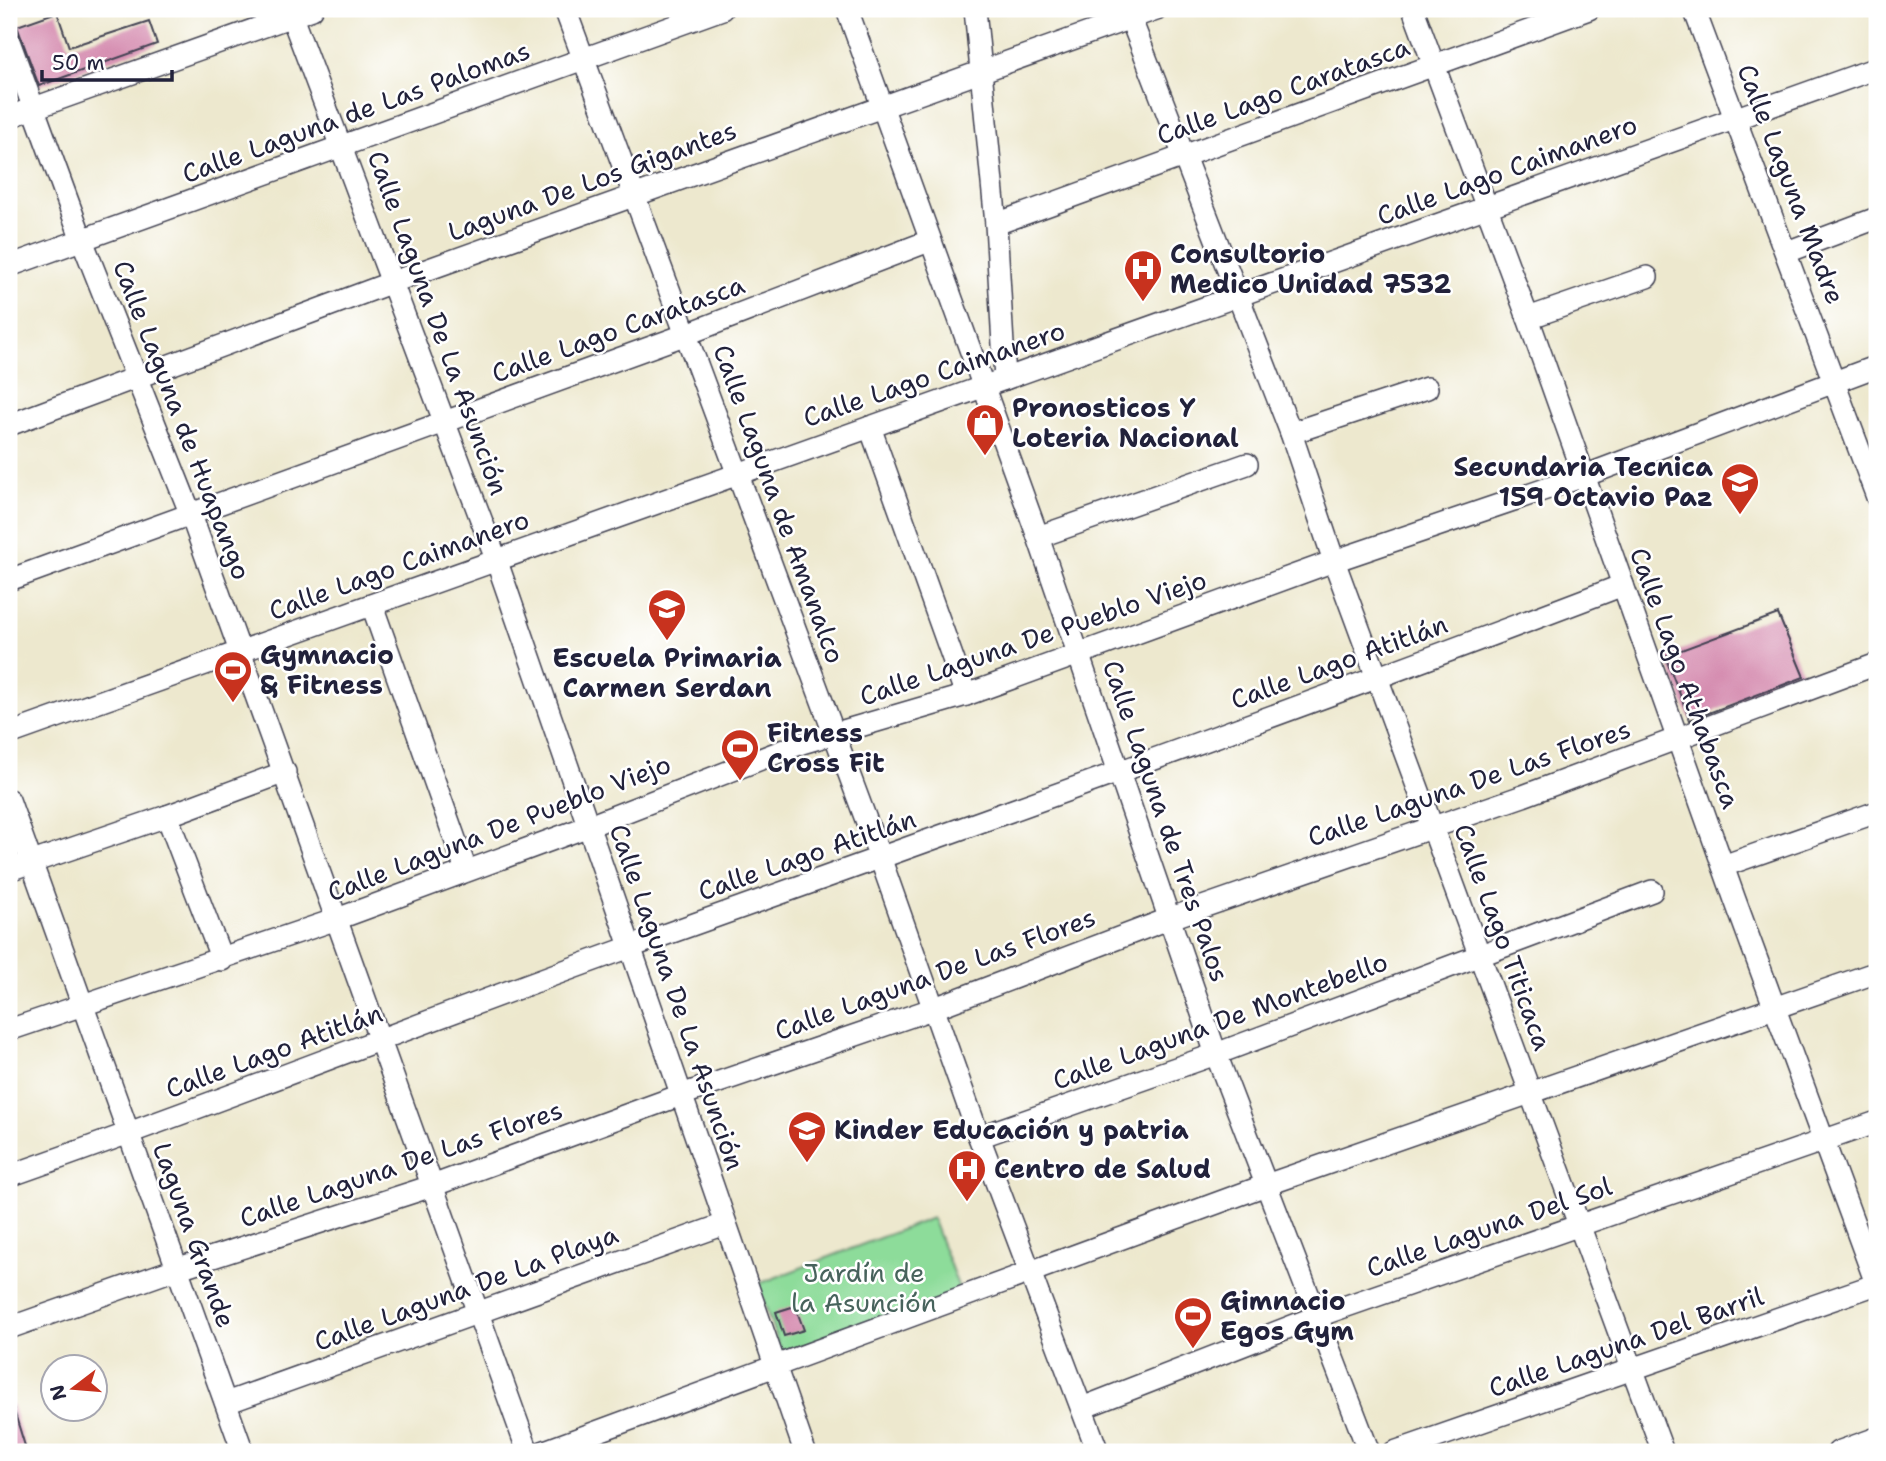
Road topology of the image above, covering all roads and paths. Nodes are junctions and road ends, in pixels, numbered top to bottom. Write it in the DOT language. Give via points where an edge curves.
graph roads {
  1 [pos="565,9"];
  2 [pos="722,9"];
  3 [pos="847,9"];
  4 [pos="975,9"];
  5 [pos="1156,9"];
  6 [pos="1413,9"];
  7 [pos="1589,9"];
  8 [pos="1694,9"];
  9 [pos="298,11"];
  10 [pos="1128,14"];
  11 [pos="9,41"];
  12 [pos="583,60"];
  13 [pos="1436,66"];
  14 [pos="1877,68"];
  15 [pos="981,69"];
  16 [pos="880,106"];
  17 [pos="34,108"];
  18 [pos="9,117"];
  19 [pos="1736,117"];
  20 [pos="342,147"];
  21 [pos="1183,156"];
  22 [pos="634,197"];
  23 [pos="1487,206"];
  24 [pos="1877,218"];
  25 [pos="996,224"];
  26 [pos="82,240"];
  27 [pos="929,240"];
  28 [pos="1787,252"];
  29 [pos="9,266"];
  30 [pos="1647,277"];
  31 [pos="390,283"];
  32 [pos="1237,298"];
  33 [pos="1528,318"];
  34 [pos="687,334"];
  35 [pos="1877,366"];
  36 [pos="137,379"];
  37 [pos="1005,379"];
  38 [pos="1836,382"];
  39 [pos="984,386"];
  40 [pos="1427,388"];
  41 [pos="445,422"];
  42 [pos="9,425"];
  43 [pos="870,427"];
  44 [pos="1291,432"];
  45 [pos="1247,464"];
  46 [pos="738,473"];
  47 [pos="1584,476"];
  48 [pos="1877,497"];
  49 [pos="191,515"];
  50 [pos="1038,537"];
  51 [pos="496,559"];
  52 [pos="1334,561"];
  53 [pos="9,580"];
  54 [pos="1623,585"];
  55 [pos="372,605"];
  56 [pos="242,653"];
  57 [pos="1078,655"];
  58 [pos="1877,664"];
  59 [pos="1378,677"];
  60 [pos="966,695"];
  61 [pos="9,734"];
  62 [pos="834,735"];
  63 [pos="1678,740"];
  64 [pos="285,772"];
  65 [pos="1120,772"];
  66 [pos="9,800"];
  67 [pos="1877,812"];
  68 [pos="167,816"];
  69 [pos="589,826"];
  70 [pos="1432,826"];
  71 [pos="881,860"];
  72 [pos="32,863"];
  73 [pos="1723,866"];
  74 [pos="9,870"];
  75 [pos="466,870"];
  76 [pos="1652,891"];
  77 [pos="1171,918"];
  78 [pos="337,919"];
  79 [pos="630,947"];
  80 [pos="1480,956"];
  81 [pos="222,960"];
  82 [pos="1869,975"];
  83 [pos="83,1005"];
  84 [pos="1775,1008"];
  85 [pos="932,1009"];
  86 [pos="9,1030"];
  87 [pos="379,1043"];
  88 [pos="1216,1054"];
  89 [pos="1531,1093"];
  90 [pos="681,1094"];
  91 [pos="1877,1122"];
  92 [pos="128,1134"];
  93 [pos="979,1138"];
  94 [pos="1824,1140"];
  95 [pos="9,1176"];
  96 [pos="1266,1185"];
  97 [pos="432,1186"];
  98 [pos="725,1224"];
  99 [pos="1579,1226"];
  100 [pos="176,1269"];
  101 [pos="1030,1271"];
  102 [pos="1877,1285"];
  103 [pos="479,1315"];
  104 [pos="1318,1317"];
  105 [pos="9,1328"];
  106 [pos="774,1365"];
  107 [pos="1632,1370"];
  108 [pos="226,1403"];
  109 [pos="1082,1408"];
  110 [pos="1877,1438"];
  111 [pos="243,1452"];
  112 [pos="528,1452"];
  113 [pos="542,1452"];
  114 [pos="805,1452"];
  115 [pos="1098,1452"];
  116 [pos="1368,1452"];
  117 [pos="1394,1452"];
  118 [pos="1663,1452"];
  119 [pos="1838,1452"];
  1 -- 12 [label="street, Calle Laguna de Amanalco"];
  2 -- 12 [label="street, Calle Laguna de Las Palomas"];
  3 -- 16 [label="street, Calle Laguna de Tres Palos"];
  4 -- 15 [label="street"];
  5 -- 10 [label="street, Laguna De Los Gigantes"];
  6 -- 13 [label="street, Calle Lago Athabasca"];
  7 -- 13 [label="street, Calle Lago Caratasca"];
  8 -- 19 [label="street, Calle Laguna Madre"];
  9 -- 17 [label="street"];
  9 -- 20 [label="street, Calle Laguna De La Asunción"];
  10 -- 15 [label="street, Laguna De Los Gigantes"];
  10 -- 21 [label="street, Calle Lago Titicaca"];
  11 -- 17 [label="street, Calle Laguna de Huapango"];
  12 -- 20 [label="street, Calle Laguna de Las Palomas"];
  12 -- 22 [label="street, Calle Laguna de Amanalco"];
  13 -- 21 [label="street, Calle Lago Caratasca"];
  13 -- 23 [label="street, Calle Lago Athabasca"];
  14 -- 19 [label="street, Calle Lago Caimanero"];
  15 -- 16 [label="street, Laguna De Los Gigantes"];
  15 -- 25 [label="street"];
  16 -- 22 [label="street, Laguna De Los Gigantes"];
  16 -- 27 [label="street, Calle Laguna de Tres Palos"];
  17 -- 18 [label="street"];
  17 -- 26 [label="street, Calle Laguna de Huapango"];
  19 -- 23 [label="street, Calle Lago Caimanero"];
  19 -- 28 [label="street, Calle Laguna Madre"];
  20 -- 26 [label="street, Calle Laguna de Las Palomas"];
  20 -- 31 [label="street, Calle Laguna De La Asunción"];
  21 -- 25 [label="street, Calle Lago Caratasca"];
  21 -- 32 [label="street, Calle Lago Titicaca"];
  22 -- 31 [label="street, Laguna De Los Gigantes"];
  22 -- 34 [label="street, Calle Laguna de Amanalco"];
  23 -- 32 [label="street, Calle Lago Caimanero"];
  23 -- 33 [label="street, Calle Lago Athabasca"];
  24 -- 28 [label="street"];
  25 -- 37 [label="street"];
  26 -- 29 [label="street, Calle Laguna de Las Palomas"];
  26 -- 36 [label="street, Calle Laguna de Huapango"];
  27 -- 34 [label="street, Calle Lago Caratasca"];
  27 -- 39 [label="street, Calle Laguna de Tres Palos"];
  28 -- 38 [label="street, Calle Laguna Madre"];
  30 -- 33 [label="street"];
  31 -- 36 [label="street, Laguna De Los Gigantes"];
  31 -- 41 [label="street, Calle Laguna De La Asunción"];
  32 -- 37 [label="street, Calle Lago Caimanero"];
  32 -- 44 [label="street, Calle Lago Titicaca"];
  33 -- 47 [label="street, Calle Lago Athabasca"];
  34 -- 41 [label="street, Calle Lago Caratasca"];
  34 -- 46 [label="street, Calle Laguna de Amanalco"];
  35 -- 38 [label="street, Calle Laguna De Pueblo Viejo"];
  36 -- 42 [label="street, Laguna De Los Gigantes"];
  36 -- 49 [label="street, Calle Laguna de Huapango"];
  37 -- 39 [label="street, Calle Lago Caimanero"];
  38 -- 47 [label="street, Calle Laguna De Pueblo Viejo"];
  38 -- 48 [label="street, Calle Laguna Madre"];
  39 -- 43 [label="street, Calle Lago Caimanero"];
  39 -- 50 [label="street, Calle Laguna de Tres Palos"];
  40 -- 44 [label="street"];
  41 -- 49 [label="street, Calle Lago Caratasca"];
  41 -- 51 [label="street, Calle Laguna De La Asunción"];
  43 -- 46 [label="street, Calle Lago Caimanero"];
  43 -- 60 [label="street"];
  44 -- 52 [label="street, Calle Lago Titicaca"];
  45 -- 50 [label="street"];
  46 -- 51 [label="street, Calle Lago Caimanero"];
  46 -- 62 [label="street, Calle Laguna de Amanalco"];
  47 -- 52 [label="street, Calle Laguna De Pueblo Viejo"];
  47 -- 54 [label="street, Calle Lago Athabasca"];
  49 -- 53 [label="street, Calle Lago Caratasca"];
  49 -- 56 [label="street, Calle Laguna de Huapango"];
  50 -- 57 [label="street, Calle Laguna de Tres Palos"];
  51 -- 55 [label="street, Calle Lago Caimanero"];
  51 -- 69 [label="street, Calle Laguna De La Asunción"];
  52 -- 57 [label="street, Calle Laguna De Pueblo Viejo"];
  52 -- 59 [label="street, Calle Lago Titicaca"];
  54 -- 59 [label="street, Calle Lago Atitlán"];
  54 -- 63 [label="street, Calle Lago Athabasca"];
  55 -- 56 [label="street, Calle Lago Caimanero"];
  55 -- 75 [label="street"];
  56 -- 61 [label="street, Calle Lago Caimanero"];
  56 -- 64 [label="street, Calle Laguna de Huapango"];
  57 -- 60 [label="street, Calle Laguna De Pueblo Viejo"];
  57 -- 65 [label="street, Calle Laguna de Tres Palos"];
  58 -- 63 [label="street, Calle Laguna De Las Flores"];
  59 -- 65 [label="street, Calle Lago Atitlán"];
  59 -- 70 [label="street, Calle Lago Titicaca"];
  60 -- 62 [label="street, Calle Laguna De Pueblo Viejo"];
  62 -- 69 [label="street, Calle Laguna De Pueblo Viejo" via="802,743"];
  62 -- 71 [label="street, Calle Laguna de Amanalco"];
  63 -- 70 [label="street, Calle Laguna De Las Flores"];
  63 -- 73 [label="street, Calle Lago Athabasca"];
  64 -- 68 [label="street"];
  64 -- 78 [label="street, Calle Laguna de Huapango"];
  65 -- 71 [label="street, Calle Lago Atitlán"];
  65 -- 77 [label="street, Calle Laguna de Tres Palos"];
  66 -- 72 [label="street, Laguna Grande"];
  67 -- 73 [label="street"];
  68 -- 72 [label="street"];
  68 -- 81 [label="street"];
  69 -- 75 [label="street, Calle Laguna De Pueblo Viejo"];
  69 -- 79 [label="street, Calle Laguna De La Asunción"];
  70 -- 77 [label="street, Calle Laguna De Las Flores"];
  70 -- 80 [label="street, Calle Lago Titicaca"];
  71 -- 79 [label="street, Calle Lago Atitlán"];
  71 -- 85 [label="street, Calle Laguna de Amanalco"];
  72 -- 74 [label="street"];
  72 -- 83 [label="street, Laguna Grande"];
  73 -- 84 [label="street, Calle Lago Athabasca"];
  75 -- 78 [label="street, Calle Laguna De Pueblo Viejo"];
  76 -- 80 [label="street, Calle Laguna De Montebello"];
  77 -- 85 [label="street, Calle Laguna De Las Flores"];
  77 -- 88 [label="street, Calle Laguna de Tres Palos"];
  78 -- 81 [label="street, Calle Laguna De Pueblo Viejo"];
  78 -- 87 [label="street, Calle Laguna de Huapango"];
  79 -- 87 [label="street, Calle Lago Atitlán"];
  79 -- 90 [label="street, Calle Laguna De La Asunción"];
  80 -- 88 [label="street, Calle Laguna De Montebello"];
  80 -- 89 [label="street, Calle Lago Titicaca"];
  81 -- 83 [label="street, Calle Laguna De Pueblo Viejo"];
  82 -- 84 [label="street"];
  83 -- 86 [label="street, Calle Laguna De Pueblo Viejo"];
  83 -- 92 [label="street, Laguna Grande"];
  84 -- 89 [label="street"];
  84 -- 94 [label="street, Calle Lago Athabasca"];
  85 -- 90 [label="street, Calle Laguna De Las Flores"];
  85 -- 93 [label="street, Calle Laguna de Amanalco"];
  87 -- 92 [label="street, Calle Lago Atitlán"];
  87 -- 97 [label="street, Calle Laguna de Huapango"];
  88 -- 93 [label="street, Calle Laguna De Montebello"];
  88 -- 96 [label="street, Calle Laguna de Tres Palos"];
  89 -- 96 [label="street"];
  89 -- 99 [label="street, Calle Lago Titicaca"];
  90 -- 97 [label="street, Calle Laguna De Las Flores"];
  90 -- 98 [label="street, Calle Laguna De La Asunción"];
  91 -- 94 [label="street, Calle Laguna Del Sol"];
  92 -- 95 [label="street, Calle Lago Atitlán"];
  92 -- 100 [label="street, Laguna Grande"];
  93 -- 101 [label="street, Calle Laguna de Amanalco"];
  94 -- 99 [label="street, Calle Laguna Del Sol"];
  94 -- 102 [label="street, Calle Lago Athabasca"];
  96 -- 101 [label="street"];
  96 -- 104 [label="street, Calle Laguna de Tres Palos"];
  97 -- 100 [label="street, Calle Laguna De Las Flores"];
  97 -- 103 [label="street, Calle Laguna de Huapango"];
  98 -- 103 [label="street, Calle Laguna De La Playa"];
  98 -- 106 [label="street, Calle Laguna De La Asunción"];
  99 -- 104 [label="street, Calle Laguna Del Sol"];
  99 -- 107 [label="street, Calle Lago Titicaca"];
  100 -- 105 [label="street, Calle Laguna De Las Flores"];
  100 -- 108 [label="street, Laguna Grande"];
  101 -- 106 [label="street"];
  101 -- 109 [label="street, Calle Laguna de Amanalco"];
  102 -- 107 [label="street, Calle Laguna Del Barril"];
  103 -- 108 [label="street, Calle Laguna De La Playa"];
  103 -- 112 [label="street, Calle Laguna de Huapango"];
  104 -- 109 [label="street, Calle Laguna Del Sol"];
  104 -- 116 [label="street, Calle Laguna de Tres Palos"];
  106 -- 113 [label="street"];
  106 -- 114 [label="street, Calle Laguna De La Asunción"];
  107 -- 117 [label="street, Calle Laguna Del Barril"];
  107 -- 118 [label="street, Calle Lago Titicaca"];
  108 -- 111 [label="street, Laguna Grande"];
  109 -- 115 [label="street, Calle Laguna de Amanalco"];
  110 -- 119 [label="street"];
}
